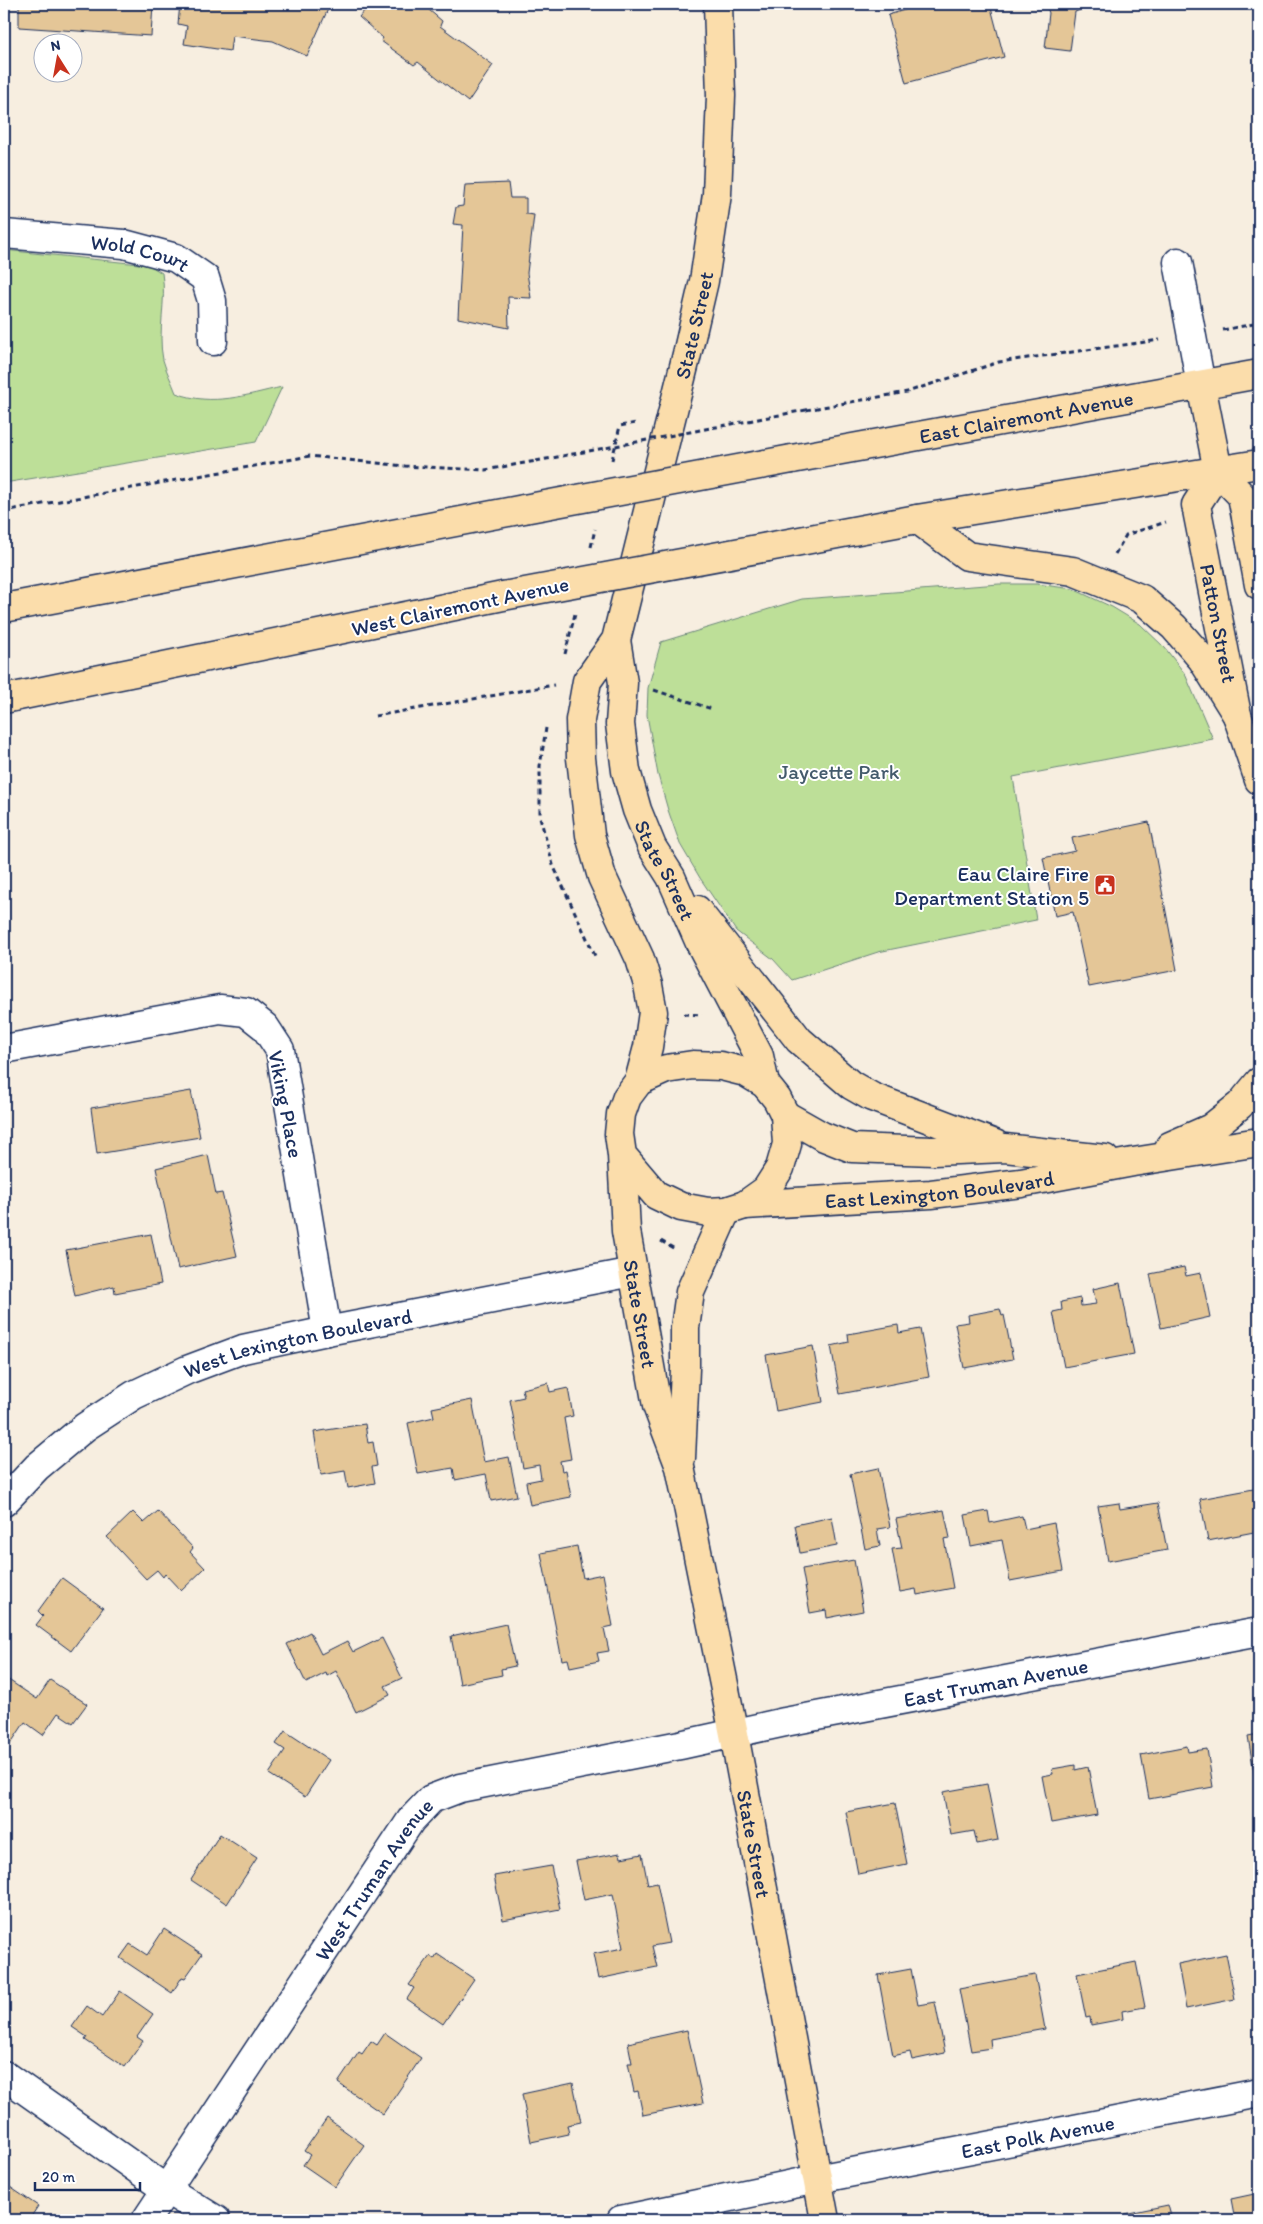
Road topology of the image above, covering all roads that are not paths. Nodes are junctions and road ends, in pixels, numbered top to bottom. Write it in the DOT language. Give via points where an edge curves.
graph roads {
  1 [pos="718,4"];
  2 [pos="4,234"];
  3 [pos="1178,262"];
  4 [pos="212,341"];
  5 [pos="1259,374"];
  6 [pos="1202,386"];
  7 [pos="1259,464"];
  8 [pos="1218,471"];
  9 [pos="917,519"];
  10 [pos="1259,585"];
  11 [pos="4,608"];
  12 [pos="616,640"];
  13 [pos="4,699"];
  14 [pos="1237,715"];
  15 [pos="1259,780"];
  16 [pos="671,877"];
  17 [pos="4,1050"];
  18 [pos="639,1081"];
  19 [pos="1259,1082"];
  20 [pos="765,1084"];
  21 [pos="785,1115"];
  22 [pos="1259,1142"];
  23 [pos="1005,1148"];
  24 [pos="622,1155"];
  25 [pos="1133,1162"];
  26 [pos="736,1208"];
  27 [pos="633,1272"];
  28 [pos="327,1331"];
  29 [pos="680,1467"];
  30 [pos="4,1502"];
  31 [pos="1259,1632"];
  32 [pos="734,1734"];
  33 [pos="4,2075"];
  34 [pos="1259,2093"];
  35 [pos="817,2179"];
  36 [pos="167,2190"];
  37 [pos="146,2220"];
  38 [pos="216,2220"];
  39 [pos="621,2220"];
  40 [pos="825,2220"];
  1 -- 12 [label="main road, State Street" via="722,96 717,194 704,281"];
  2 -- 4 [label="street, Wold Court" via="124,244 176,258 205,278 212,301"];
  3 -- 6 [label="street"];
  5 -- 6 [label="main road, East Clairemont Avenue"];
  6 -- 8 [label="main road"];
  6 -- 11 [label="main road, East Clairemont Avenue, bridge" via="792,459"];
  7 -- 8 [label="main road"];
  8 -- 9 [label="main road"];
  8 -- 10 [label="main road" via="1242,496"];
  8 -- 14 [label="main road, Patton Street" via="1196,505"];
  9 -- 13 [label="main road, West Clairemont Avenue, bridge" via="503,596"];
  9 -- 14 [label="main road" via="967,556 1073,571 1142,599 1174,627 1202,659"];
  12 -- 16 [label="main road, State Street" via="623,683 620,724 626,771 652,847"];
  12 -- 18 [label="main road, State Street" via="588,682 580,720 581,758 590,835 602,877 640,959 653,1012"];
  14 -- 15 [label="main road, Patton Street"];
  16 -- 20 [label="main road, State Street" via="700,943 759,1056"];
  16 -- 23 [label="main road" via="798,1040 851,1085 872,1097"];
  17 -- 28 [label="street, Viking Place" via="220,1009 246,1012 265,1027 280,1050"];
  18 -- 20 [label="main road" via="666,1069 693,1064 737,1070"];
  18 -- 24 [label="main road" via="627,1097 621,1114"];
  19 -- 25 [label="main road, East Lexington Boulevard" via="1240,1105 1211,1128"];
  20 -- 21 [label="main road"];
  21 -- 23 [label="main road, East Lexington Boulevard" via="852,1148 933,1151"];
  21 -- 26 [label="main road" via="787,1144 780,1168 766,1190"];
  22 -- 25 [label="main road, East Lexington Boulevard"];
  23 -- 25 [label="main road, East Lexington Boulevard"];
  24 -- 26 [label="main road" via="656,1195 681,1208 708,1212"];
  24 -- 27 [label="main road, State Street" via="626,1231"];
  25 -- 26 [label="main road, East Lexington Boulevard" via="1021,1183 931,1194"];
  26 -- 29 [label="main road, State Street" via="690,1292 685,1328"];
  27 -- 28 [label="street, West Lexington Boulevard"];
  27 -- 29 [label="main road, State Street" via="657,1406"];
  28 -- 30 [label="street, West Lexington Boulevard" via="243,1350 187,1370 134,1396 85,1427 37,1467"];
  29 -- 32 [label="main road, State Street"];
  31 -- 32 [label="street, East Truman Avenue"];
  32 -- 35 [label="main road, State Street"];
  32 -- 36 [label="street, West Truman Avenue" via="460,1788 431,1799 411,1820"];
  33 -- 36 [label="street"];
  34 -- 35 [label="street, East Polk Avenue"];
  35 -- 39 [label="street, East Polk Avenue"];
  35 -- 40 [label="main road, State Street"];
  36 -- 37 [label="street, West Truman Avenue"];
  36 -- 38 [label="street"];
}
